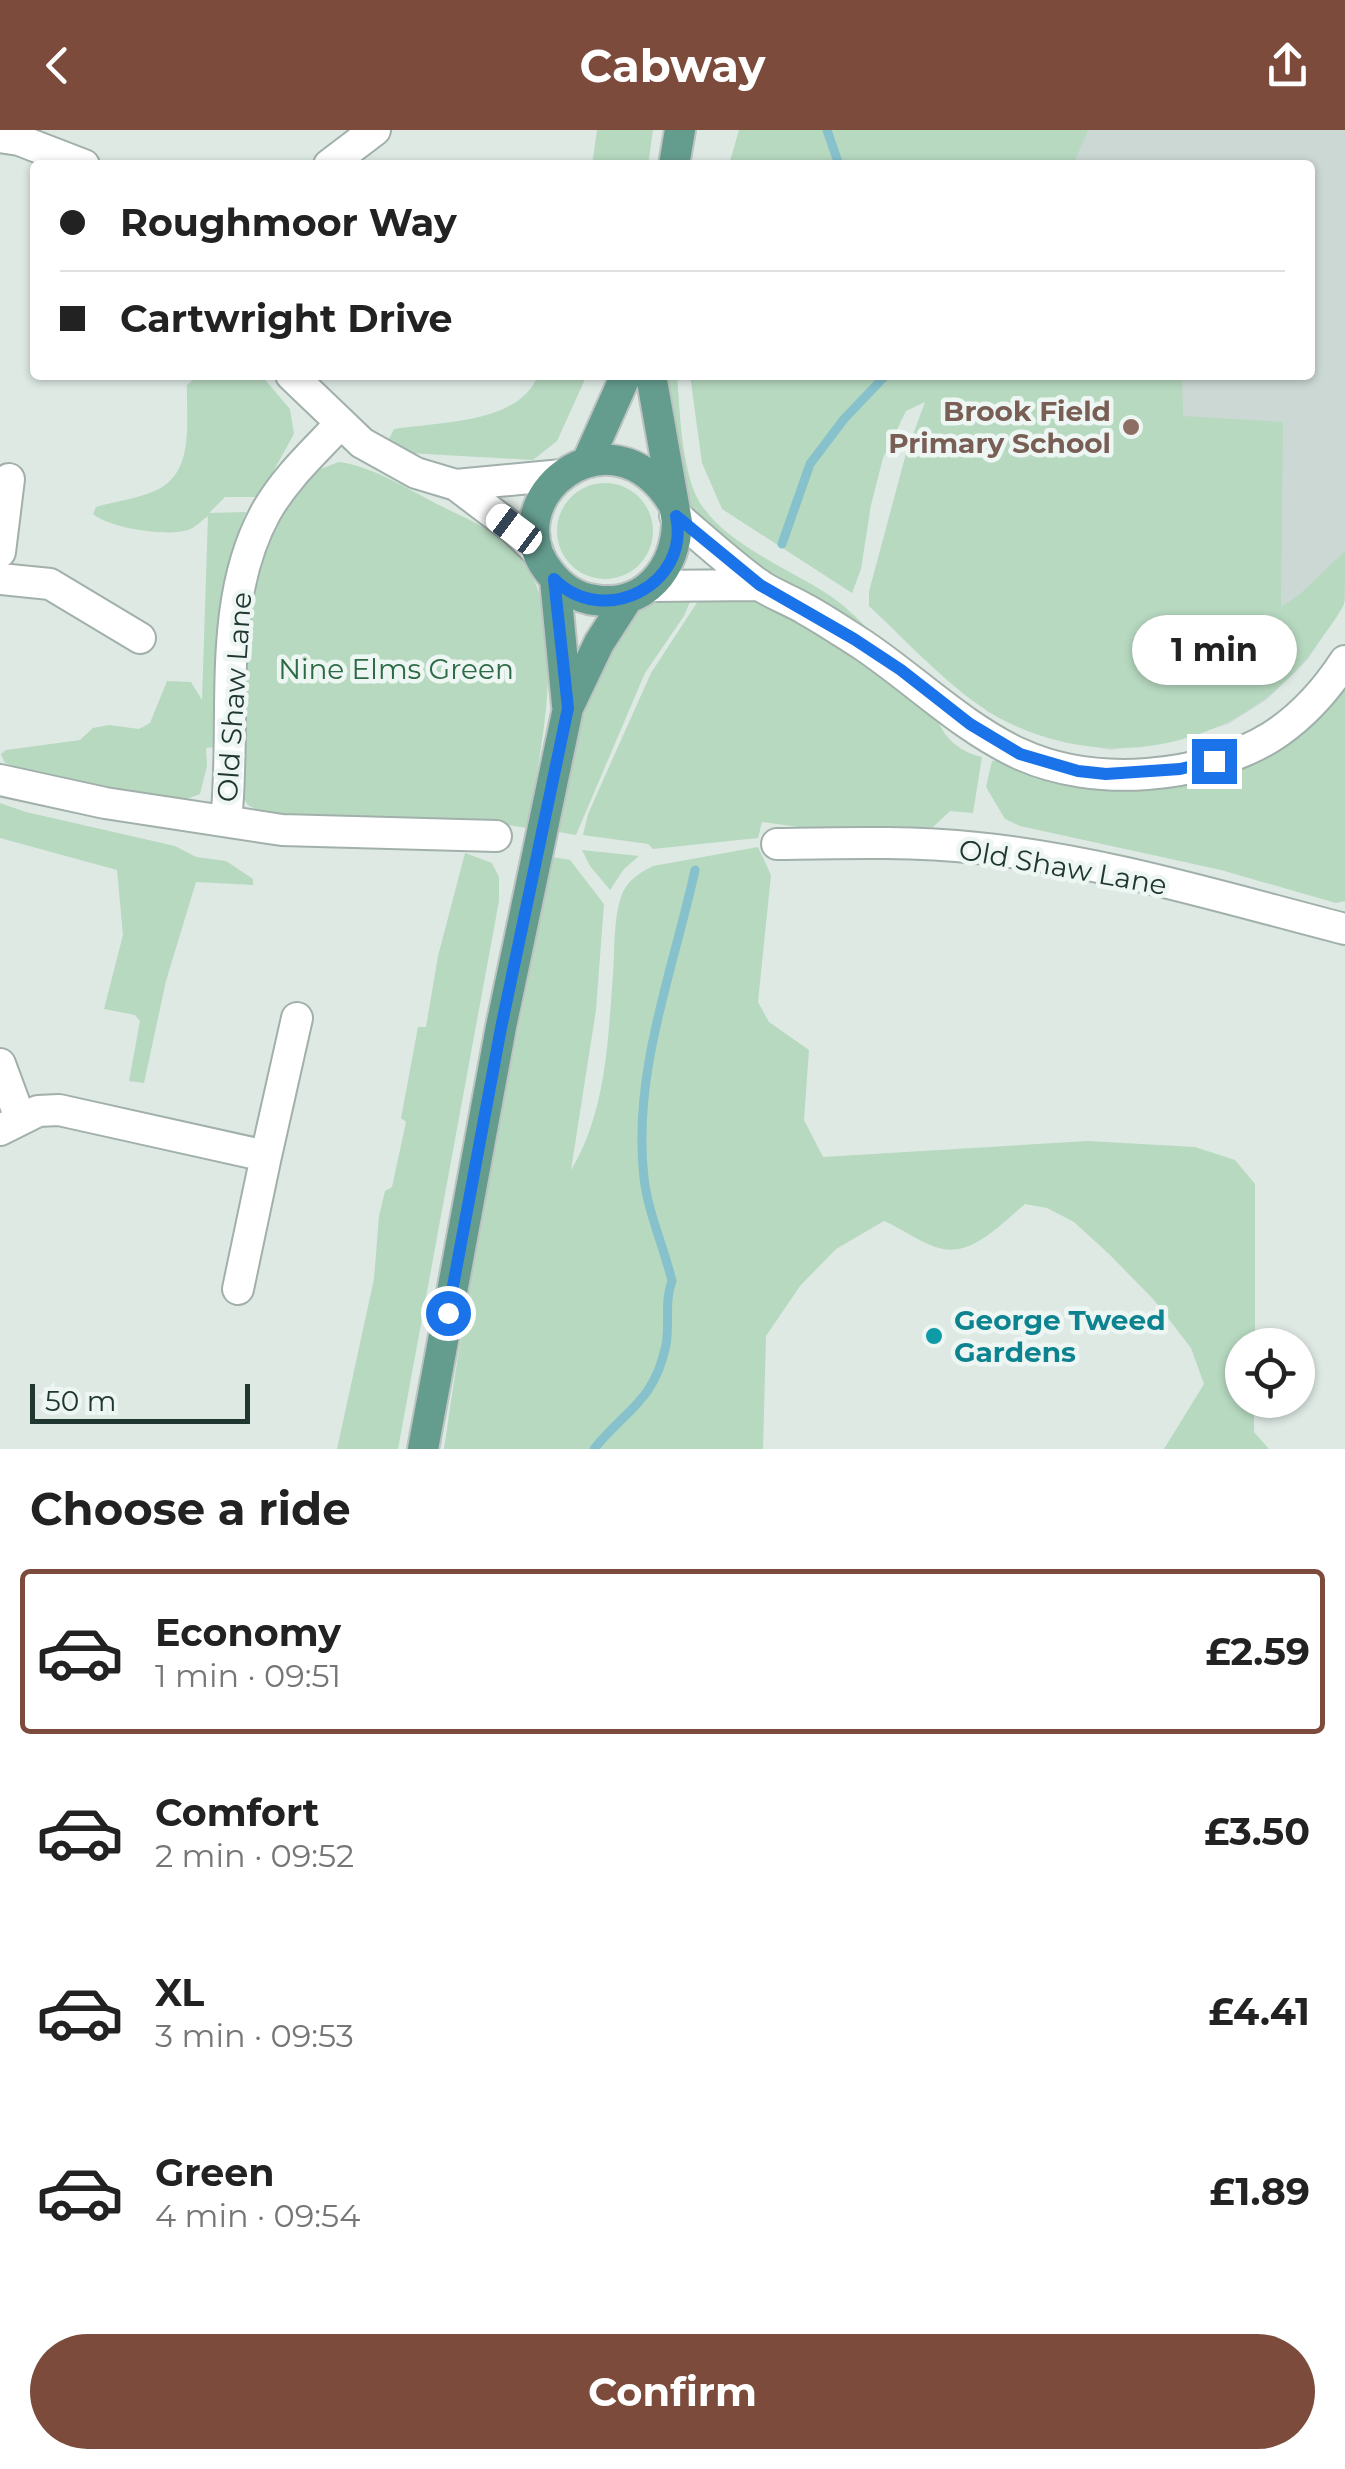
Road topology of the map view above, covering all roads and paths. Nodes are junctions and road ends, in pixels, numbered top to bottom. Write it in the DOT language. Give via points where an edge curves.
graph roads {
  1 [pos="374,130"];
  2 [pos="680,130"];
  3 [pos="0,137"];
  4 [pos="71,160"];
  5 [pos="341,160"];
  6 [pos="675,160"];
  7 [pos="295,380"];
  8 [pos="623,380"];
  9 [pos="652,380"];
  10 [pos="340,424"];
  11 [pos="575,468"];
  12 [pos="9,479"];
  13 [pos="456,485"];
  14 [pos="674,509"];
  15 [pos="0,552"];
  16 [pos="538,552"];
  17 [pos="0,579"];
  18 [pos="554,579"];
  19 [pos="760,585"];
  20 [pos="639,592"];
  21 [pos="140,638"];
  22 [pos="1345,661"];
  23 [pos="568,708"];
  24 [pos="0,780"];
  25 [pos="226,821"];
  26 [pos="496,836"];
  27 [pos="777,844"];
  28 [pos="1345,929"];
  29 [pos="297,1018"];
  30 [pos="0,1064"];
  31 [pos="10,1124"];
  32 [pos="266,1156"];
  33 [pos="238,1289"];
  34 [pos="423,1449"];
  1 -- 5 [label="street"];
  2 -- 6 [label="main road"];
  3 -- 4 [label="street"];
  7 -- 10 [label="street"];
  8 -- 11 [label="main road"];
  9 -- 14 [label="main road"];
  10 -- 13 [label="street" via="388,458"];
  10 -- 25 [label="street, Old Shaw Lane" via="266,512 242,577"];
  11 -- 13 [label="street"];
  11 -- 14 [label="main road" via="607,459 628,462 661,485"];
  11 -- 16 [label="main road" via="542,498"];
  12 -- 15 [label="street"];
  13 -- 16 [label="street"];
  14 -- 19 [label="street"];
  14 -- 20 [label="main road" via="677,542 670,561"];
  16 -- 18 [label="main road"];
  17 -- 21 [label="street" via="50,584"];
  18 -- 20 [label="main road" via="591,600"];
  18 -- 23 [label="main road"];
  19 -- 20 [label="street"];
  19 -- 22 [label="street" via="854,639 995,740 1078,771 1180,769 1246,750 1299,715"];
  20 -- 23 [label="main road" via="598,643"];
  23 -- 34 [label="main road"];
  24 -- 25 [label="street, Old Shaw Lane"];
  25 -- 26 [label="street, Old Shaw Lane" via="282,830"];
  27 -- 28 [label="street, Old Shaw Lane" via="923,844 1018,853"];
  29 -- 32 [label="street"];
  30 -- 31 [label="street"];
  31 -- 32 [label="street" via="58,1110"];
  32 -- 33 [label="street"];
}
